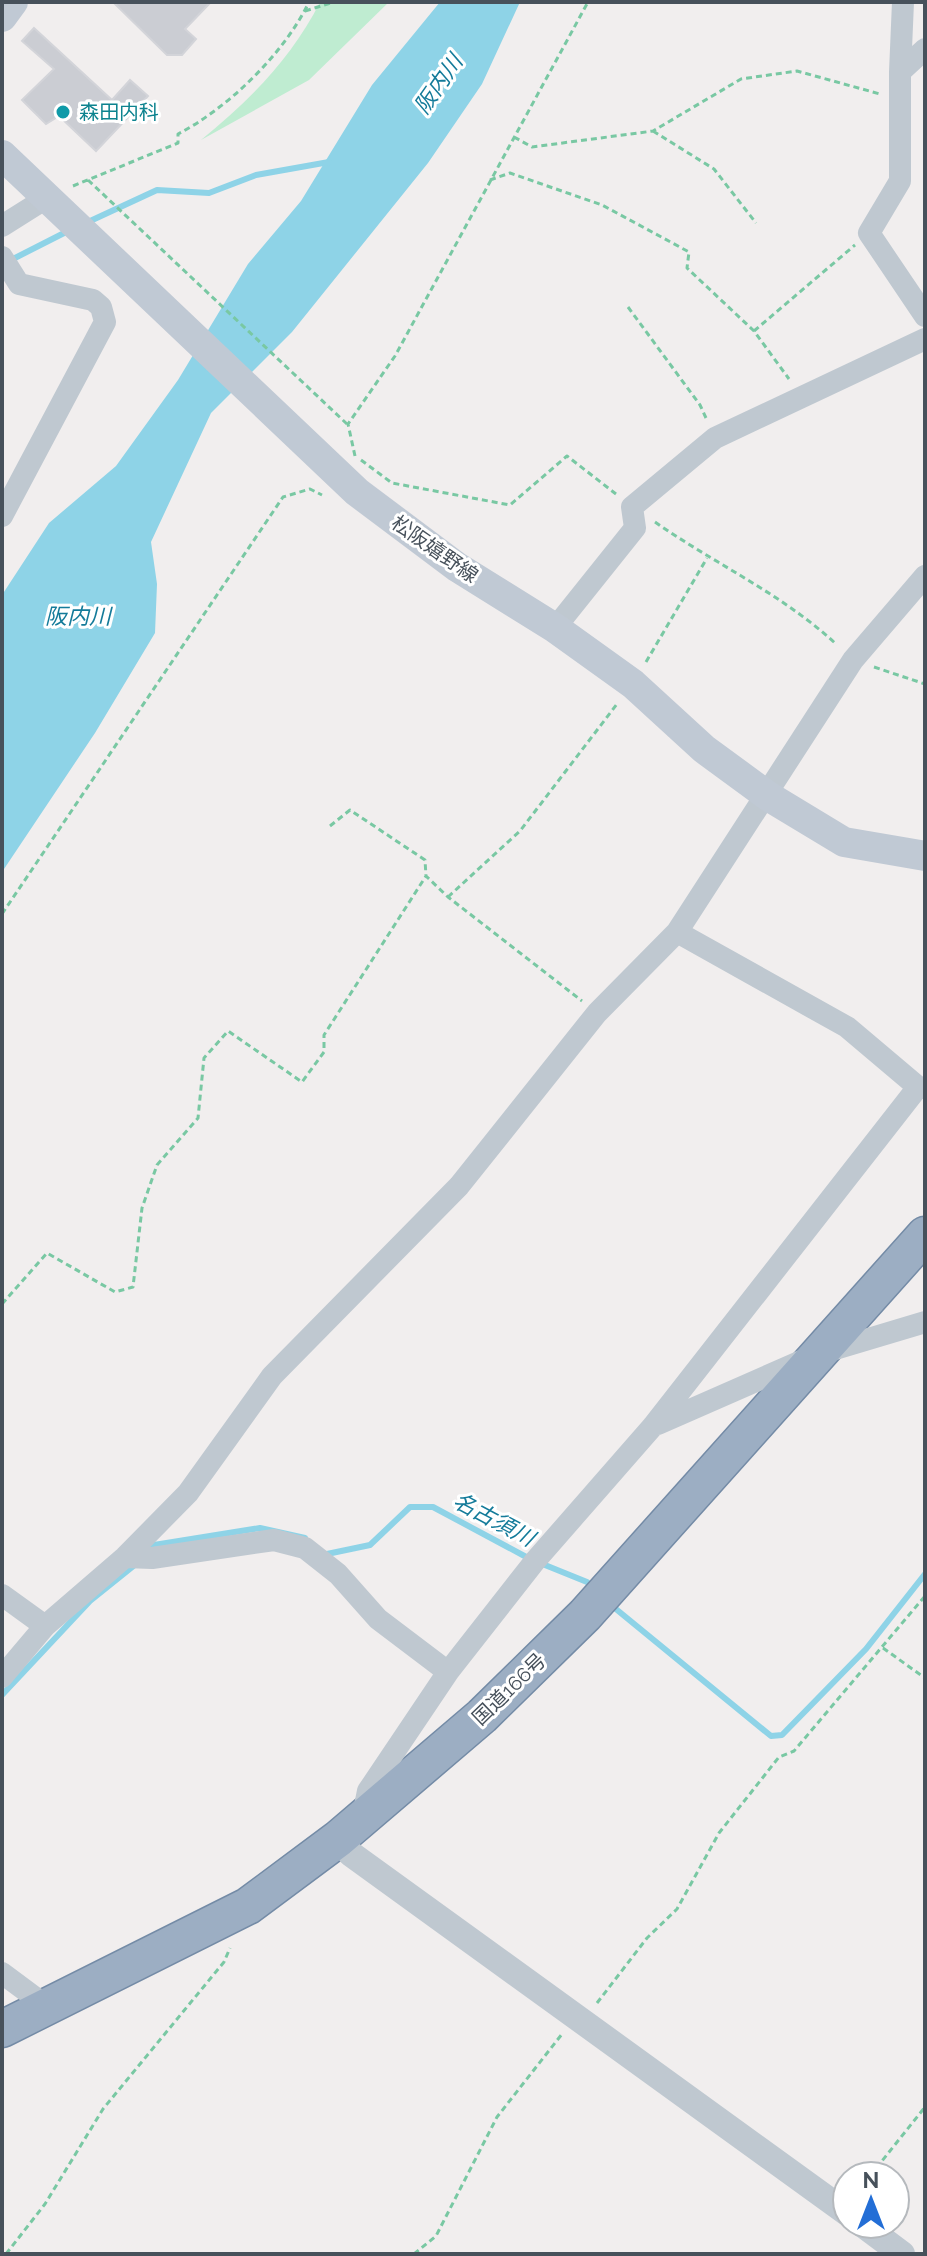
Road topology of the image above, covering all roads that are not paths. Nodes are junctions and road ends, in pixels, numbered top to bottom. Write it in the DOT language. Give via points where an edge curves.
graph roads {
  1 [pos="13,2"];
  2 [pos="903,2"];
  3 [pos="2,17"];
  4 [pos="925,49"];
  5 [pos="900,72"];
  6 [pos="2,155"];
  7 [pos="48,197"];
  8 [pos="2,226"];
  9 [pos="6,267"];
  10 [pos="925,316"];
  11 [pos="925,339"];
  12 [pos="2,516"];
  13 [pos="925,576"];
  14 [pos="555,628"];
  15 [pos="768,796"];
  16 [pos="925,856"];
  17 [pos="677,932"];
  18 [pos="922,1088"];
  19 [pos="925,1235"];
  20 [pos="925,1322"];
  21 [pos="815,1355"];
  22 [pos="653,1426"];
  23 [pos="126,1557"];
  24 [pos="2,1595"];
  25 [pos="45,1626"];
  26 [pos="448,1672"];
  27 [pos="2,1677"];
  28 [pos="351,1828"];
  29 [pos="2,1973"];
  30 [pos="45,2005"];
  31 [pos="2,2029"];
  32 [pos="831,2202"];
  33 [pos="883,2240"];
  34 [pos="902,2254"];
  1 -- 3 [label="main road"];
  2 -- 5 [label="street"];
  4 -- 5 [label="street"];
  5 -- 10 [label="street" via="900,181 869,233"];
  6 -- 7 [label="main road, 松阪嬉野線"];
  7 -- 8 [label="street"];
  7 -- 14 [label="main road, 松阪嬉野線" via="357,492 457,567"];
  9 -- 12 [label="street" via="19,284 93,300 105,322"];
  11 -- 14 [label="street" via="715,438 632,507 635,528"];
  13 -- 15 [label="street" via="853,660"];
  14 -- 15 [label="main road, 松阪嬉野線" via="633,684 704,749"];
  15 -- 16 [label="main road, 松阪嬉野線" via="844,842"];
  15 -- 17 [label="street"];
  17 -- 18 [label="street" via="847,1027"];
  17 -- 23 [label="street" via="597,1013 459,1186 272,1376 188,1493"];
  18 -- 22 [label="street"];
  19 -- 21 [label="highway, 国道166号"];
  20 -- 21 [label="street"];
  21 -- 22 [label="street"];
  21 -- 28 [label="highway, 国道166号" via="585,1615 482,1716"];
  22 -- 26 [label="street" via="535,1561"];
  23 -- 25 [label="street"];
  23 -- 26 [label="street" via="274,1540 305,1548 338,1574 378,1619"];
  24 -- 25 [label="street"];
  25 -- 27 [label="street"];
  26 -- 28 [label="street" via="368,1791"];
  28 -- 30 [label="highway, 国道166号" via="248,1906"];
  28 -- 32 [label="street" via="351,1854"];
  29 -- 30 [label="street"];
  30 -- 31 [label="highway, 国道166号"];
  33 -- 34 [label="street"];
}
